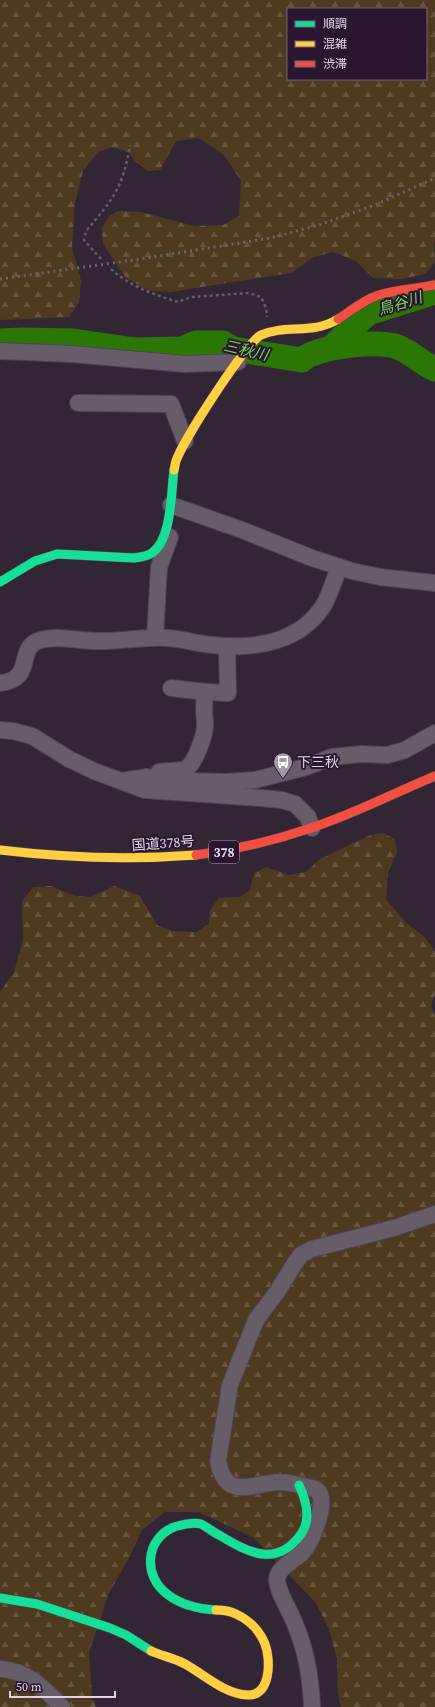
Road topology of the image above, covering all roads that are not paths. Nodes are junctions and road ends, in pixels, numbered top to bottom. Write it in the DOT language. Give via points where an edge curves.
graph roads {
  1 [pos="435,285"];
  2 [pos="0,351"];
  3 [pos="240,358"];
  4 [pos="78,403"];
  5 [pos="185,441"];
  6 [pos="171,505"];
  7 [pos="165,526"];
  8 [pos="339,567"];
  9 [pos="0,582"];
  10 [pos="435,583"];
  11 [pos="155,637"];
  12 [pos="227,647"];
  13 [pos="0,683"];
  14 [pos="171,688"];
  15 [pos="206,692"];
  16 [pos="0,730"];
  17 [pos="435,733"];
  18 [pos="435,776"];
  19 [pos="147,777"];
  20 [pos="121,782"];
  21 [pos="312,828"];
  22 [pos="0,850"];
  23 [pos="435,1214"];
  24 [pos="299,1485"];
  25 [pos="0,1598"];
  26 [pos="0,1669"];
  27 [pos="62,1707"];
  28 [pos="312,1707"];
  1 -- 3 [label="main road" via="374,296 339,320 319,328 260,335"];
  2 -- 3 [label="street" via="72,354 185,364"];
  3 -- 5 [label="main road"];
  4 -- 5 [label="street" via="171,404"];
  5 -- 6 [label="main road" via="176,461"];
  6 -- 7 [label="main road"];
  6 -- 8 [label="street"];
  7 -- 9 [label="main road" via="158,546 152,554 129,558 56,554"];
  7 -- 11 [label="street" via="170,537 160,567"];
  8 -- 10 [label="street" via="380,577"];
  8 -- 12 [label="street" via="326,600 307,626 283,639"];
  11 -- 12 [label="street"];
  11 -- 13 [label="street" via="106,642 55,638 40,640 28,651 21,675 16,680"];
  12 -- 15 [label="street" via="228,693"];
  14 -- 15 [label="street"];
  15 -- 19 [label="street" via="203,711 205,728 196,757 186,769 155,772"];
  16 -- 20 [label="street" via="32,736 69,759"];
  17 -- 19 [label="street" via="405,750 387,755 332,757 306,767 255,780 226,782 160,780"];
  18 -- 21 [label="main road, 国道378号 / 378"];
  19 -- 20 [label="street"];
  20 -- 21 [label="street" via="145,790 282,800 295,804 308,817"];
  21 -- 22 [label="main road, 国道378号 / 378" via="245,848 218,853 134,860 85,859"];
  23 -- 24 [label="street" via="302,1254 256,1320 230,1385 218,1461 220,1473 226,1483 236,1488 281,1482"];
  24 -- 25 [label="main road" via="306,1498 306,1524 298,1541 277,1555 265,1556 252,1552 200,1524 171,1528 158,1536 151,1550 150,1568 154,1580 164,1592 192,1606 241,1616 254,1626 268,1652 269,1666 267,1680 256,1695 231,1691 176,1659 152,1652 115,1630 27,1601"];
  24 -- 28 [label="street" via="314,1489 320,1494 322,1504 311,1541 302,1554 281,1571 277,1578 278,1586 296,1625 304,1654 312,1688"];
  26 -- 27 [label="street" via="21,1672 47,1691"];
}
